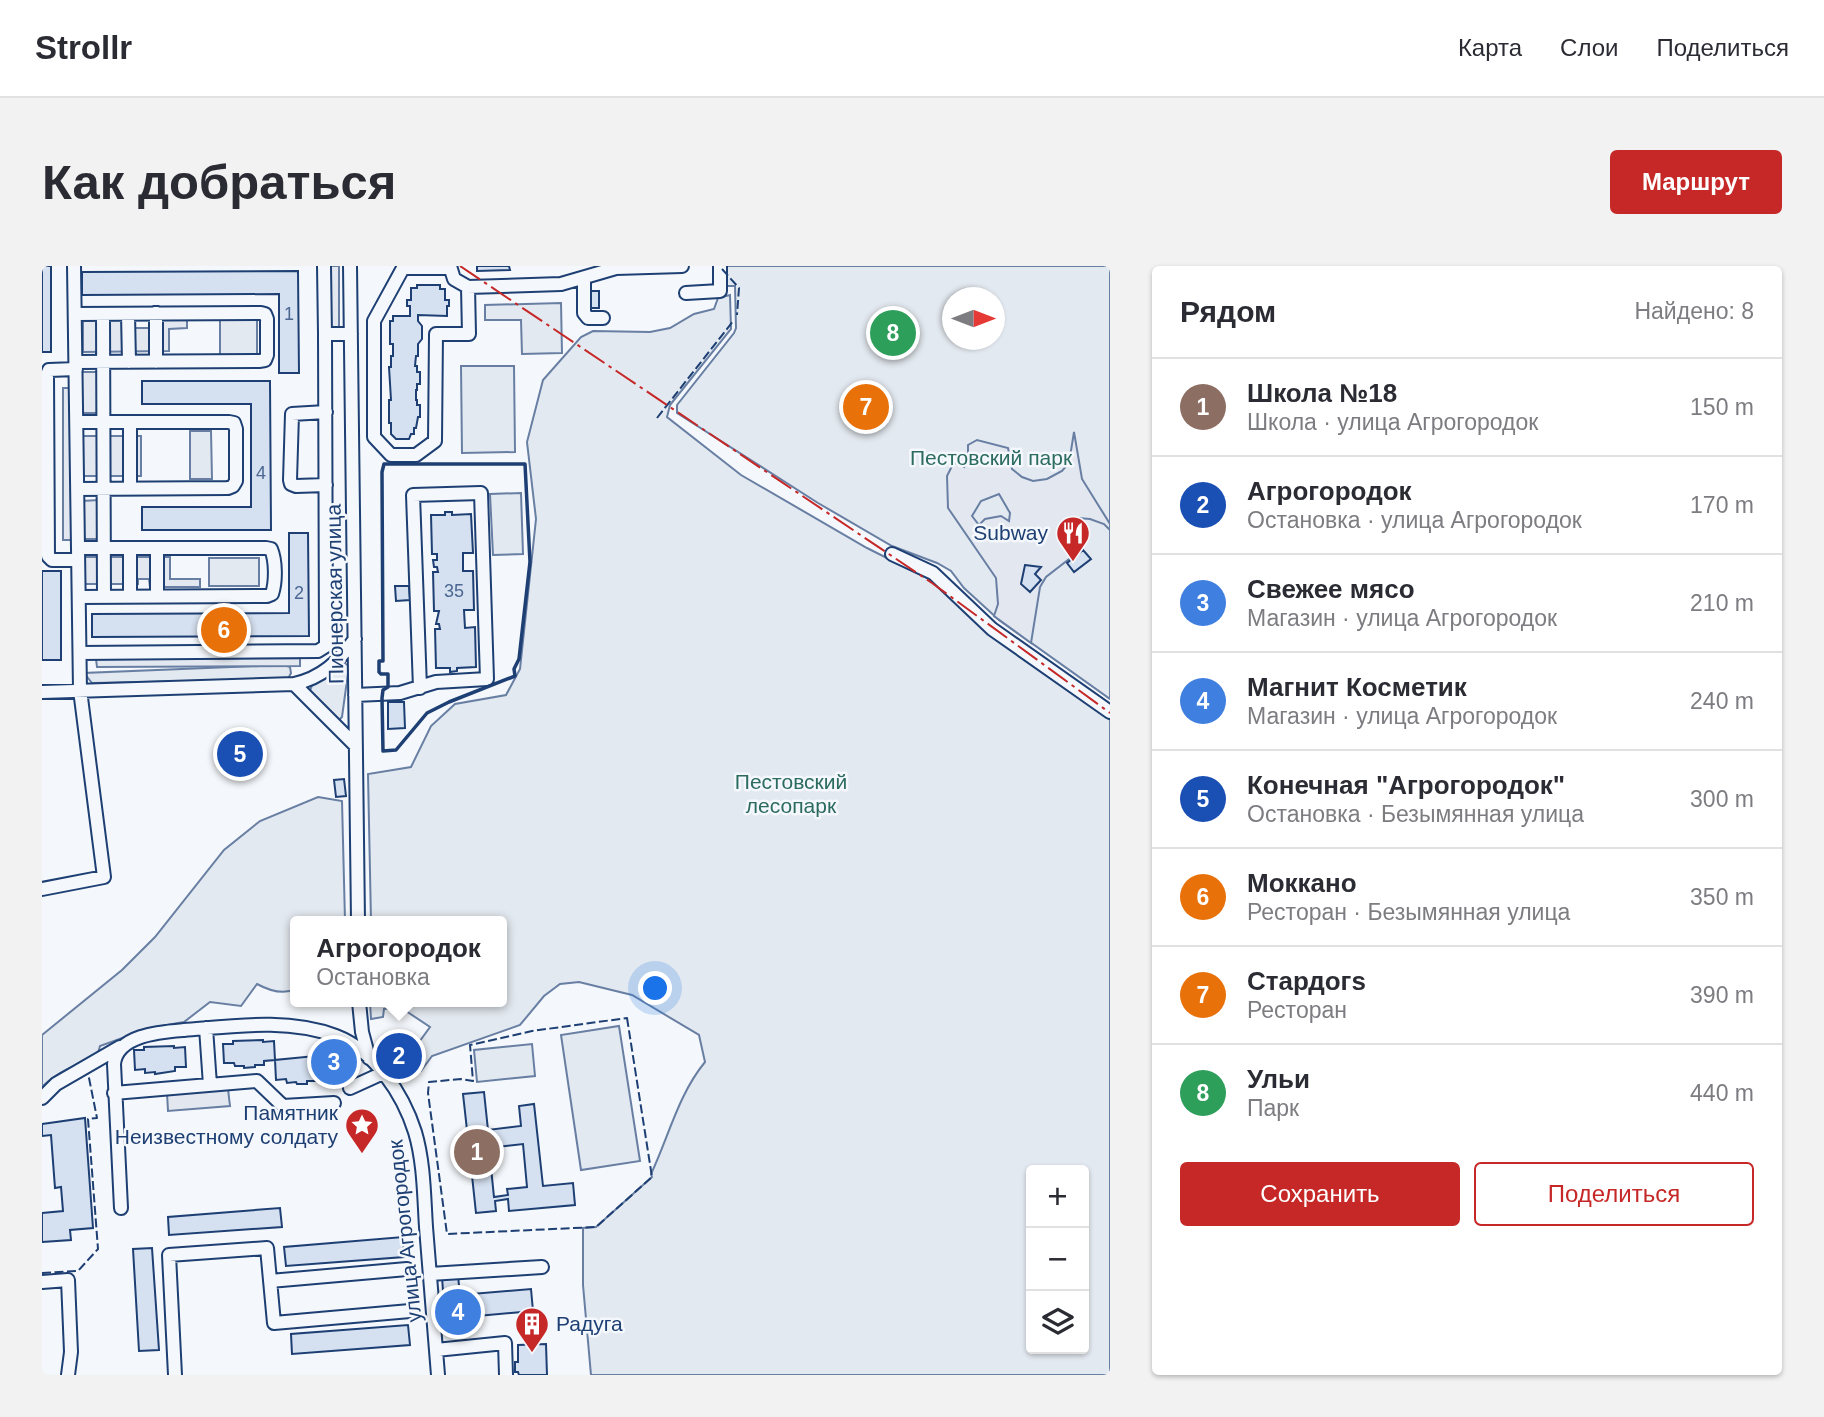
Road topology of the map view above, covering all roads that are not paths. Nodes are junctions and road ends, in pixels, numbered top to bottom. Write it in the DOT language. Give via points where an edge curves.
graph roads {
  1 [pos="74,266"];
  2 [pos="324,266"];
  3 [pos="350,266"];
  4 [pos="682,266"];
  5 [pos="720,266"];
  6 [pos="450,267"];
  7 [pos="584,278"];
  8 [pos="468,287"];
  9 [pos="686,293"];
  10 [pos="156,313"];
  11 [pos="75,314"];
  12 [pos="103,314"];
  13 [pos="128,314"];
  14 [pos="603,318"];
  15 [pos="325,334"];
  16 [pos="351,334"];
  17 [pos="103,362"];
  18 [pos="129,362"];
  19 [pos="156,362"];
  20 [pos="76,365"];
  21 [pos="326,412"];
  22 [pos="76,422"];
  23 [pos="103,422"];
  24 [pos="130,422"];
  25 [pos="326,485"];
  26 [pos="130,488"];
  27 [pos="77,489"];
  28 [pos="103,489"];
  29 [pos="104,548"];
  30 [pos="130,548"];
  31 [pos="157,548"];
  32 [pos="78,554"];
  33 [pos="892,554"];
  34 [pos="157,596"];
  35 [pos="79,597"];
  36 [pos="104,597"];
  37 [pos="130,597"];
  38 [pos="355,639"];
  39 [pos="80,653"];
  40 [pos="293,684"];
  41 [pos="420,688"];
  42 [pos="80,690"];
  43 [pos="42,692"];
  44 [pos="355,695"];
  45 [pos="1110,712"];
  46 [pos="356,746"];
  47 [pos="42,889"];
  48 [pos="358,916"];
  49 [pos="360,1007"];
  50 [pos="206,1028"];
  51 [pos="120,1047"];
  52 [pos="369,1058"];
  53 [pos="383,1073"];
  54 [pos="211,1085"];
  55 [pos="350,1088"];
  56 [pos="114,1093"];
  57 [pos="42,1098"];
  58 [pos="334,1103"];
  59 [pos="121,1208"];
  60 [pos="542,1266"];
  61 [pos="407,1269"];
  62 [pos="430,1274"];
  63 [pos="270,1281"];
  64 [pos="42,1282"];
  65 [pos="410,1311"];
  66 [pos="436,1350"];
  67 [pos="68,1375"];
  68 [pos="175,1375"];
  69 [pos="438,1375"];
  70 [pos="506,1375"];
  1 -- 11 [label="street"];
  2 -- 15 [label="street"];
  3 -- 16 [label="street, Пионерская улица"];
  4 -- 7 [label="street" via="616,268"];
  5 -- 9 [label="street" via="720,291"];
  6 -- 8 [label="street" via="454,279"];
  6 -- 8 [label="street" via="403,268 375,316 374,437 391,455 416,455 435,441 436,334 469,334"];
  7 -- 8 [label="street" via="561,284"];
  7 -- 14 [label="street" via="584,313 588,318"];
  10 -- 13 [label="street"];
  10 -- 19 [label="street"];
  10 -- 19 [label="street" via="261,313 267,319 265,360"];
  11 -- 12 [label="street"];
  11 -- 20 [label="street"];
  12 -- 13 [label="street"];
  12 -- 17 [label="street"];
  13 -- 18 [label="street"];
  15 -- 16 [label="street"];
  15 -- 21 [label="street"];
  16 -- 38 [label="street, Пионерская улица"];
  17 -- 18 [label="street"];
  17 -- 20 [label="street"];
  17 -- 23 [label="street"];
  18 -- 19 [label="street"];
  20 -- 22 [label="street"];
  20 -- 32 [label="street" via="52,369 47,375 47,556 52,560"];
  21 -- 25 [label="street"];
  21 -- 25 [label="street" via="292,414 290,468 291,484"];
  22 -- 23 [label="street"];
  22 -- 27 [label="street"];
  23 -- 24 [label="street"];
  23 -- 28 [label="street"];
  24 -- 26 [label="street"];
  24 -- 26 [label="street" via="234,423 236,455 236,481 228,488"];
  25 -- 39 [label="street" via="327,641 323,650"];
  26 -- 28 [label="street"];
  27 -- 28 [label="street"];
  27 -- 32 [label="street"];
  28 -- 29 [label="street"];
  29 -- 30 [label="street"];
  29 -- 32 [label="street"];
  29 -- 36 [label="street"];
  30 -- 31 [label="street"];
  30 -- 37 [label="street"];
  31 -- 34 [label="street"];
  31 -- 34 [label="street" via="266,548 274,556 274,589 267,596"];
  32 -- 35 [label="street"];
  33 -- 45 [label="street" via="933,573 992,629"];
  34 -- 37 [label="street"];
  35 -- 36 [label="street"];
  35 -- 39 [label="street"];
  36 -- 37 [label="street"];
  38 -- 40 [label="street" via="327,670"];
  38 -- 44 [label="street, Пионерская улица"];
  39 -- 42 [label="street"];
  40 -- 42 [label="street"];
  40 -- 46 [label="street"];
  41 -- 41 [label="street" via="436,682 487,679 481,493 412,495"];
  41 -- 44 [label="street"];
  42 -- 43 [label="street"];
  42 -- 47 [label="street" via="104,877"];
  44 -- 46 [label="street, Пионерская улица"];
  46 -- 48 [label="street, Пионерская улица"];
  49 -- 52 [label="street"];
  50 -- 51 [label="street, улица Агрогородок" via="158,1034"];
  50 -- 52 [label="street, улица Агрогородок" via="300,1027 339,1037"];
  50 -- 54 [label="street"];
  51 -- 56 [label="street" via="115,1054"];
  51 -- 57 [label="street, улица Агрогородок" via="63,1080"];
  52 -- 53 [label="street, улица Агрогородок"];
  53 -- 55 [label="street"];
  53 -- 62 [label="street, улица Агрогородок" via="416,1135"];
  54 -- 56 [label="street"];
  54 -- 58 [label="street" via="257,1081 282,1106"];
  56 -- 59 [label="street"];
  60 -- 62 [label="street"];
  61 -- 63 [label="street"];
  62 -- 66 [label="street, улица Агрогородок"];
  63 -- 65 [label="street" via="274,1323"];
  63 -- 68 [label="street" via="267,1248 169,1255"];
  64 -- 67 [label="street" via="68,1280"];
  66 -- 69 [label="street, улица Агрогородок"];
  66 -- 70 [label="street" via="505,1343"];
}
